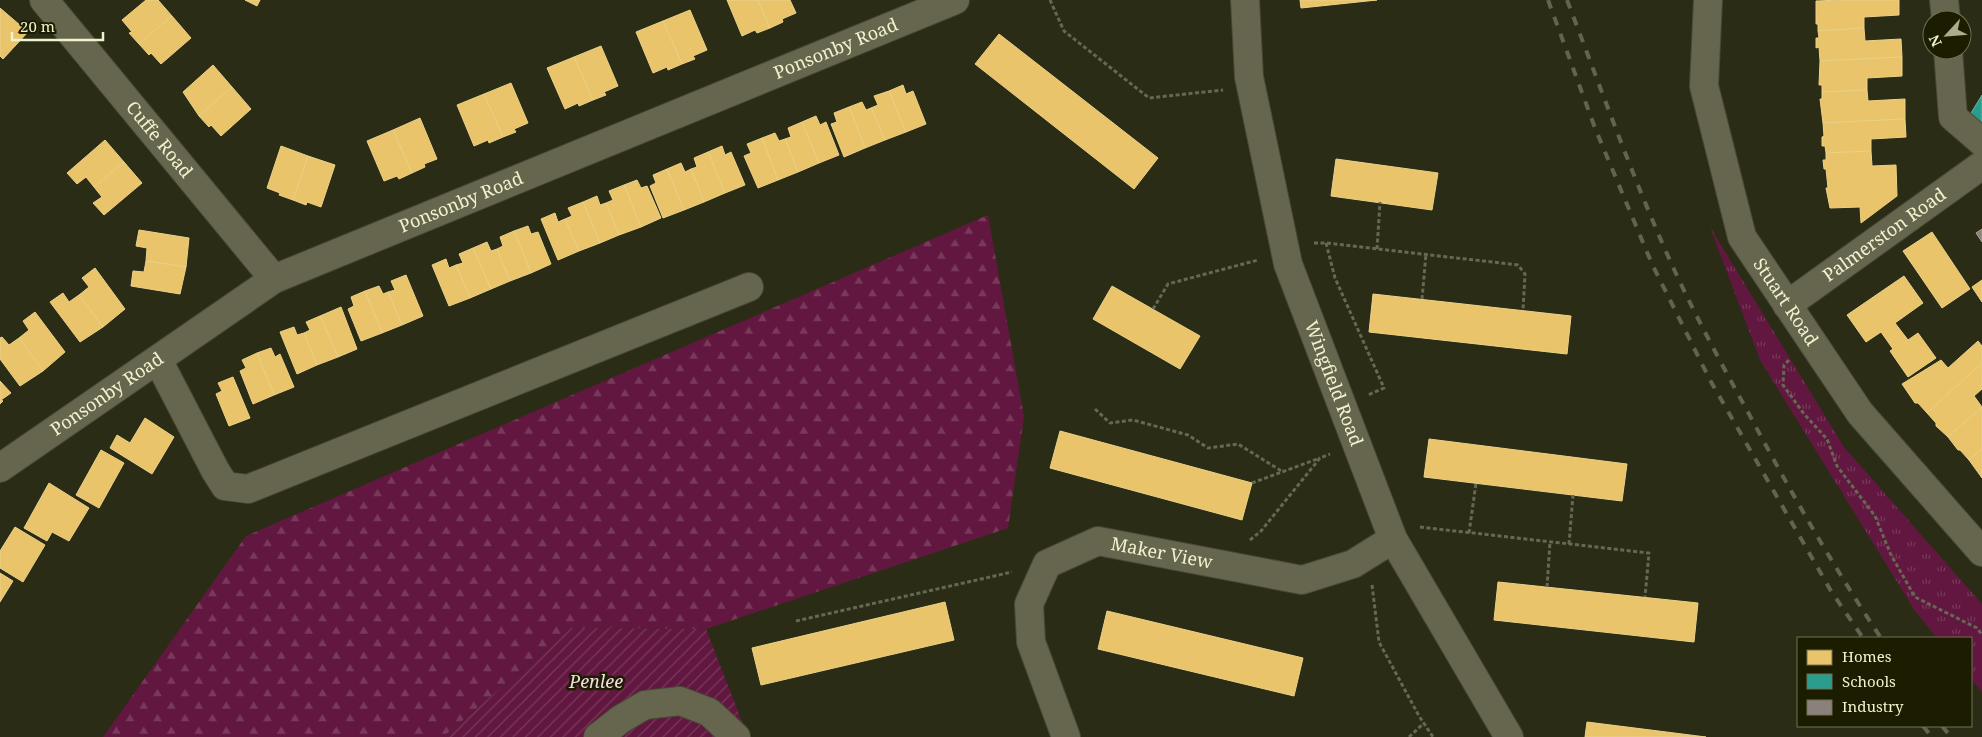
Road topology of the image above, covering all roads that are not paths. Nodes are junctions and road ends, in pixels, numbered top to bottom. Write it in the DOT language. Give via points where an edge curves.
graph roads {
  1 [pos="44,0"];
  2 [pos="955,0"];
  3 [pos="1245,0"];
  4 [pos="1708,0"];
  5 [pos="1949,60"];
  6 [pos="1982,142"];
  7 [pos="1982,165"];
  8 [pos="274,279"];
  9 [pos="749,287"];
  10 [pos="1787,305"];
  11 [pos="158,360"];
  12 [pos="0,468"];
  13 [pos="1390,532"];
  14 [pos="1982,552"];
  15 [pos="598,737"];
  16 [pos="736,737"];
  17 [pos="1066,737"];
  18 [pos="1509,737"];
  1 -- 8 [label="street, Cuffe Road"];
  2 -- 8 [label="street, Ponsonby Road"];
  3 -- 13 [label="street, Wingfield Road" via="1250,87 1288,264"];
  4 -- 10 [label="street, Stuart Road" via="1704,86 1742,237"];
  5 -- 6 [label="street" via="1952,117"];
  7 -- 10 [label="street, Palmerston Road"];
  8 -- 11 [label="street, Ponsonby Road"];
  9 -- 11 [label="street" via="248,489 225,486"];
  10 -- 14 [label="street, Stuart Road" via="1860,413"];
  11 -- 12 [label="street, Ponsonby Road"];
  13 -- 17 [label="street, Maker View" via="1369,554 1353,564 1302,580 1098,542 1047,564 1029,604 1031,642"];
  13 -- 18 [label="street, Wingfield Road"];
  15 -- 16 [label="street" via="645,705 680,701 709,712"];
}
